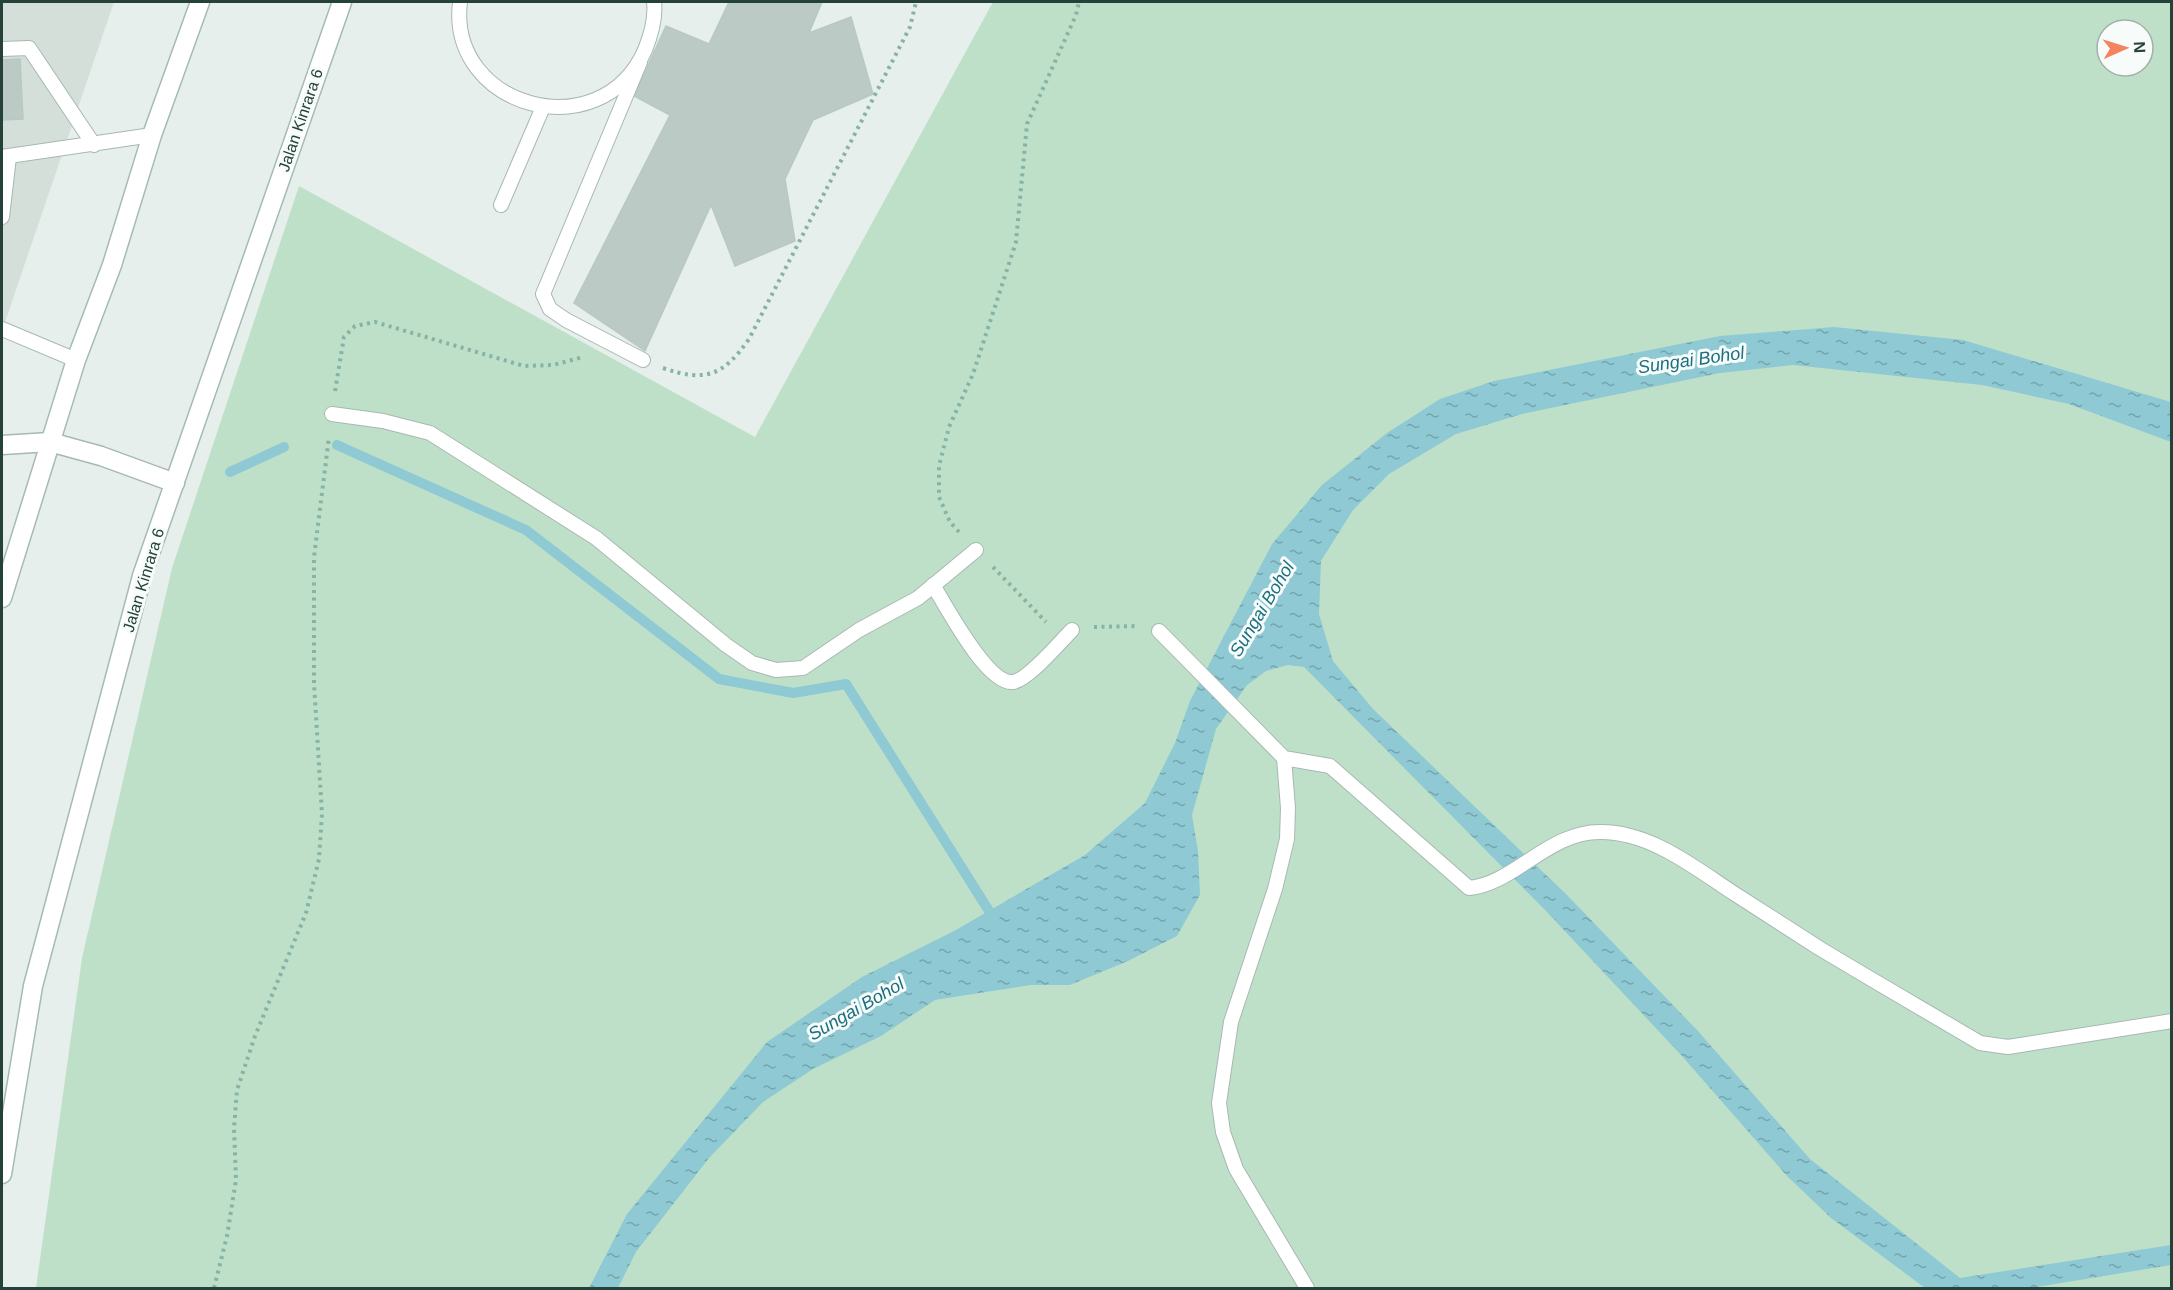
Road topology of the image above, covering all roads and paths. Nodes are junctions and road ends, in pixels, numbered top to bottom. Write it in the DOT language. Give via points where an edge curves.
graph roads {
  1 [pos="200,2"];
  2 [pos="342,2"];
  3 [pos="460,2"];
  4 [pos="654,2"];
  5 [pos="916,2"];
  6 [pos="1079,2"];
  7 [pos="2,49"];
  8 [pos="640,62"];
  9 [pos="543,107"];
  10 [pos="152,135"];
  11 [pos="94,145"];
  12 [pos="5,157"];
  13 [pos="501,205"];
  14 [pos="2,217"];
  15 [pos="2,329"];
  16 [pos="590,356"];
  17 [pos="76,360"];
  18 [pos="643,360"];
  19 [pos="332,414"];
  20 [pos="50,442"];
  21 [pos="2,445"];
  22 [pos="175,483"];
  23 [pos="976,550"];
  24 [pos="933,585"];
  25 [pos="2,598"];
  26 [pos="1072,630"];
  27 [pos="1159,631"];
  28 [pos="1284,758"];
  29 [pos="2172,1021"];
  30 [pos="2,1174"];
  31 [pos="214,1288"];
  32 [pos="1307,1288"];
  1 -- 10 [label="main road"];
  2 -- 22 [label="main road, Jalan Kinrara 6"];
  3 -- 9 [label="lane" via="463,39 475,64 492,84 516,100"];
  4 -- 8 [label="lane" via="651,36"];
  5 -- 18 [label="path" via="910,27 749,339 733,362 716,373 696,376"];
  6 -- 23 [label="path" via="1027,124 1016,242 973,374 949,427 939,466 939,497 950,522"];
  7 -- 11 [label="lane" via="29,48"];
  8 -- 9 [label="lane" via="622,84 598,99 572,108"];
  8 -- 18 [label="lane" via="543,294 550,309 566,320"];
  9 -- 13 [label="lane"];
  10 -- 11 [label="lane"];
  10 -- 17 [label="main road" via="112,265"];
  11 -- 12 [label="lane"];
  12 -- 14 [label="lane"];
  15 -- 17 [label="lane"];
  16 -- 19 [label="path" via="553,365 524,366 392,326 375,322 355,326 344,337"];
  17 -- 20 [label="main road"];
  19 -- 24 [label="lane" via="430,433 596,538 752,663 776,670 803,668"];
  19 -- 31 [label="path" via="314,557 314,683 322,814 319,859 306,913 237,1090 237,1180"];
  20 -- 21 [label="main road"];
  20 -- 22 [label="main road" via="131,465"];
  20 -- 25 [label="main road"];
  22 -- 30 [label="main road, Jalan Kinrara 6" via="142,576 33,986"];
  23 -- 24 [label="lane"];
  23 -- 26 [label="path" via="1048,625"];
  24 -- 26 [label="lane" via="986,668 1001,679 1013,682 1025,676"];
  26 -- 27 [label="path" via="1135,625"];
  27 -- 28 [label="lane"];
  28 -- 29 [label="lane" via="1330,766 1469,888 1483,887 1576,835 1601,832 1630,836 1660,847 1819,948 1980,1042 2008,1047"];
  28 -- 32 [label="lane" via="1287,839 1275,889 1231,1022 1219,1102 1223,1132 1236,1169"];
}
